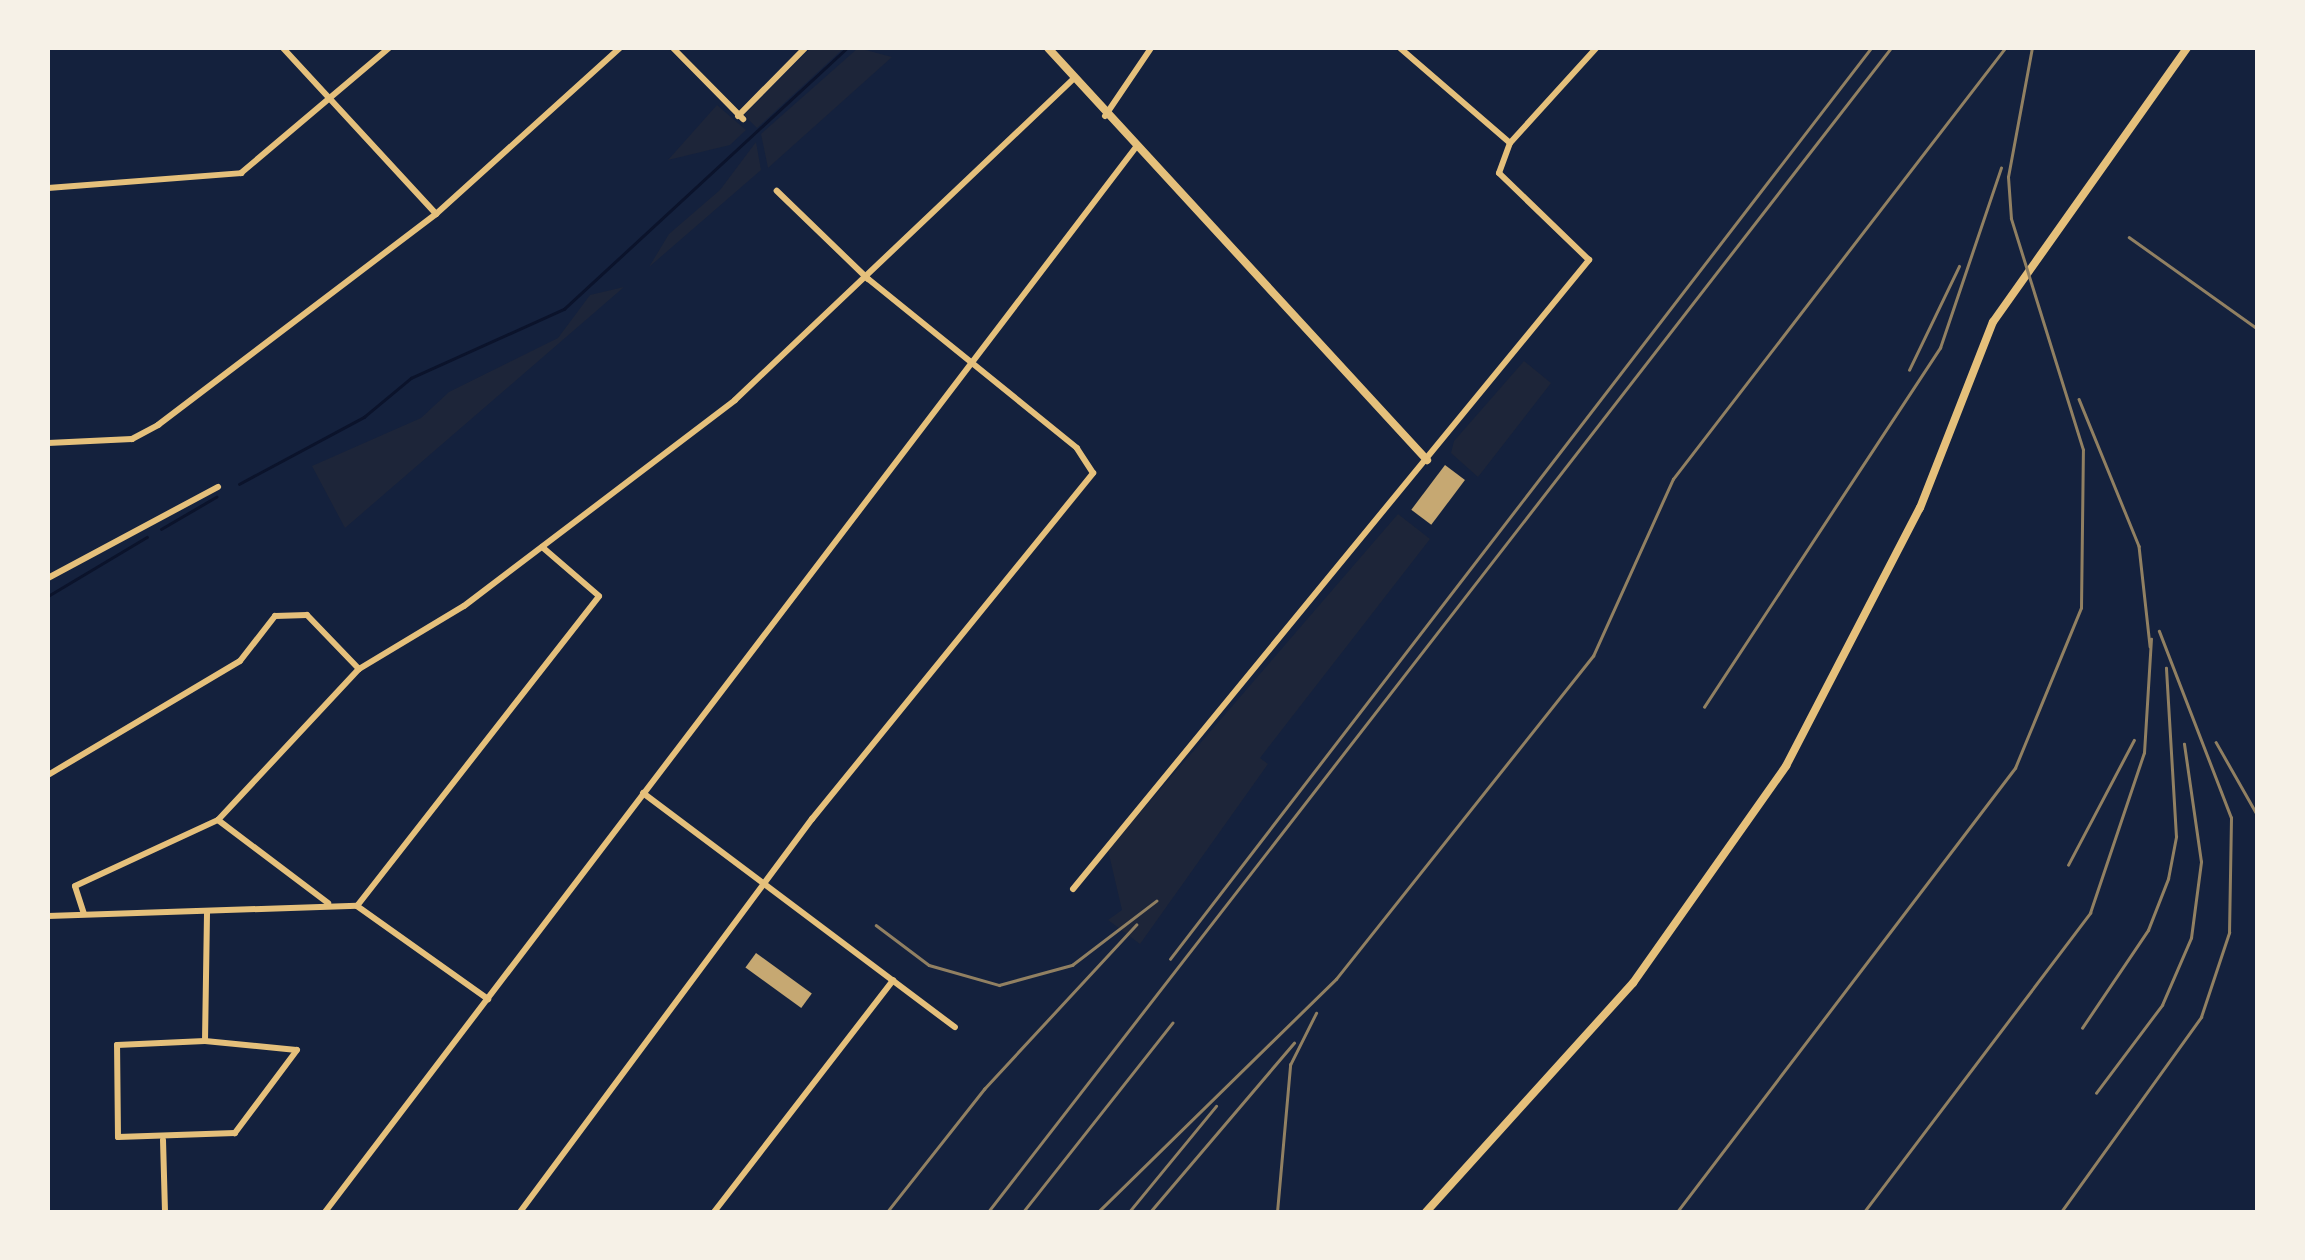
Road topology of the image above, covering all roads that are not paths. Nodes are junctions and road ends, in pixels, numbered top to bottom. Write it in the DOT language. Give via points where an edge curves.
graph roads {
  1 [pos="284,48"];
  2 [pos="390,48"];
  3 [pos="620,48"];
  4 [pos="674,48"];
  5 [pos="805,48"];
  6 [pos="1048,48"];
  7 [pos="1151,48"];
  8 [pos="1400,48"];
  9 [pos="1596,48"];
  10 [pos="2187,48"];
  11 [pos="1074,78"];
  12 [pos="333,99"];
  13 [pos="1105,116"];
  14 [pos="1510,143"];
  15 [pos="1136,147"];
  16 [pos="48,188"];
  17 [pos="777,191"];
  18 [pos="436,214"];
  19 [pos="868,279"];
  20 [pos="970,365"];
  21 [pos="48,443"];
  22 [pos="1427,460"];
  23 [pos="218,486"];
  24 [pos="542,548"];
  25 [pos="48,578"];
  26 [pos="359,669"];
  27 [pos="48,775"];
  28 [pos="643,792"];
  29 [pos="218,820"];
  30 [pos="764,884"];
  31 [pos="1073,889"];
  32 [pos="329,904"];
  33 [pos="357,906"];
  34 [pos="206,912"];
  35 [pos="84,914"];
  36 [pos="48,916"];
  37 [pos="893,980"];
  38 [pos="488,999"];
  39 [pos="955,1027"];
  40 [pos="205,1041"];
  41 [pos="163,1140"];
  42 [pos="164,1212"];
  43 [pos="326,1212"];
  44 [pos="520,1212"];
  45 [pos="714,1212"];
  46 [pos="1426,1212"];
  1 -- 12 [label="street"];
  2 -- 12 [label="street"];
  3 -- 18 [label="street"];
  4 -- 5 [label="street" via="740,118"];
  6 -- 11 [label="street"];
  7 -- 13 [label="street"];
  8 -- 14 [label="street"];
  9 -- 14 [label="street"];
  10 -- 46 [label="street" via="1993,322 1920,508 1786,766 1623,996"];
  11 -- 13 [label="street"];
  11 -- 19 [label="street"];
  12 -- 16 [label="street" via="242,173"];
  12 -- 18 [label="street"];
  13 -- 15 [label="street"];
  14 -- 22 [label="street" via="1499,172 1512,194 1589,260"];
  15 -- 20 [label="street"];
  15 -- 22 [label="street"];
  17 -- 19 [label="street"];
  18 -- 21 [label="street" via="158,425 132,439"];
  19 -- 20 [label="street"];
  19 -- 24 [label="street" via="734,400"];
  20 -- 28 [label="street"];
  20 -- 30 [label="street" via="1077,448 1093,472"];
  22 -- 31 [label="street"];
  23 -- 25 [label="street"];
  24 -- 26 [label="street"];
  24 -- 33 [label="street" via="599,596"];
  26 -- 27 [label="street" via="307,615 275,616 240,661"];
  26 -- 29 [label="street"];
  28 -- 30 [label="street"];
  28 -- 38 [label="street"];
  29 -- 32 [label="street"];
  29 -- 35 [label="street" via="76,886"];
  30 -- 37 [label="street"];
  30 -- 44 [label="street"];
  32 -- 33 [label="street"];
  32 -- 34 [label="street"];
  33 -- 38 [label="street"];
  34 -- 35 [label="street"];
  34 -- 40 [label="street"];
  35 -- 36 [label="street"];
  37 -- 39 [label="street"];
  37 -- 45 [label="street"];
  38 -- 43 [label="street"];
  40 -- 41 [label="street" via="117,1046 118,1137"];
  40 -- 41 [label="street" via="297,1050 235,1133"];
  41 -- 42 [label="street"];
}
